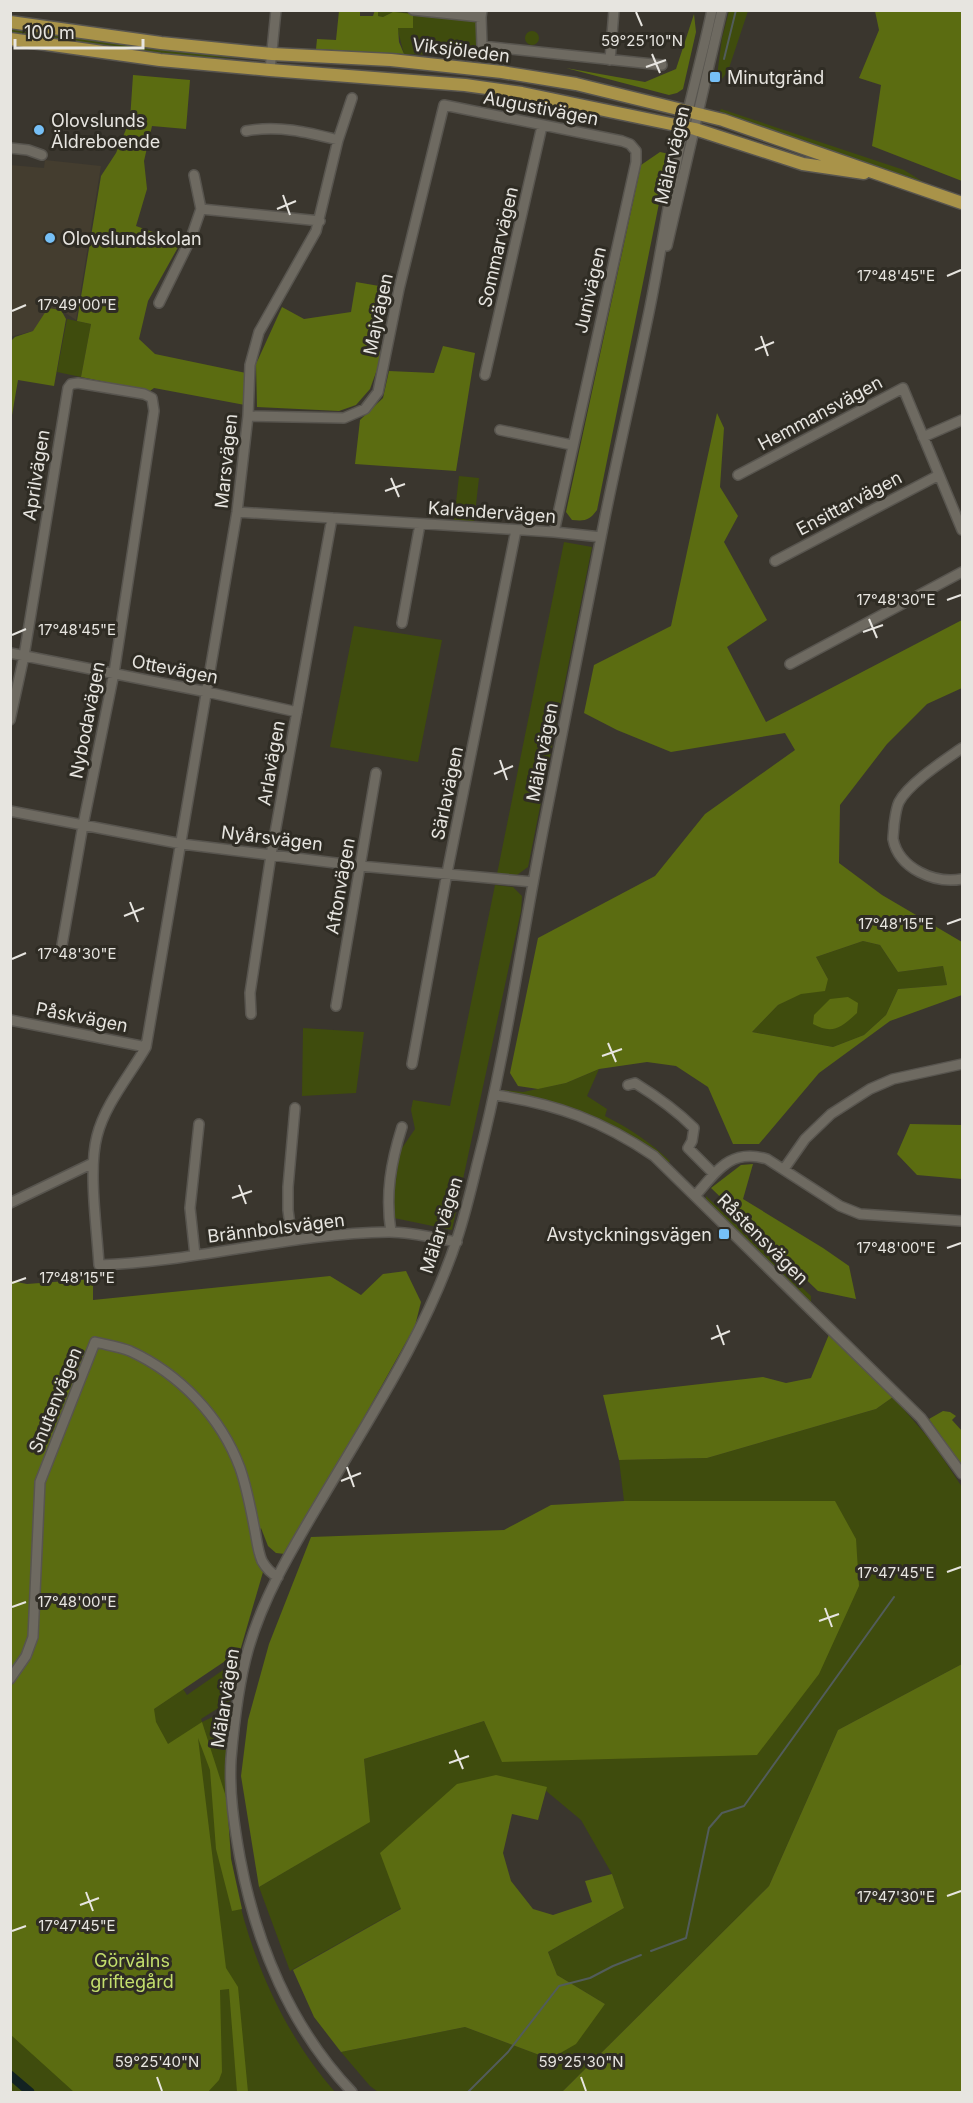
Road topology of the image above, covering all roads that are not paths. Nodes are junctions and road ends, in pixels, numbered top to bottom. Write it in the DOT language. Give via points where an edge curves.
graph roads {
  1 [pos="276,10"];
  2 [pos="412,10"];
  3 [pos="614,10"];
  4 [pos="712,10"];
  5 [pos="722,10"];
  6 [pos="482,14"];
  7 [pos="10,22"];
  8 [pos="10,39"];
  9 [pos="272,54"];
  10 [pos="610,60"];
  11 [pos="663,65"];
  12 [pos="270,70"];
  13 [pos="352,98"];
  14 [pos="444,105"];
  15 [pos="694,112"];
  16 [pos="542,126"];
  17 [pos="690,128"];
  18 [pos="246,131"];
  19 [pos="338,140"];
  20 [pos="630,144"];
  21 [pos="10,148"];
  22 [pos="42,155"];
  23 [pos="194,175"];
  24 [pos="895,178"];
  25 [pos="963,203"];
  26 [pos="201,209"];
  27 [pos="320,221"];
  28 [pos="159,303"];
  29 [pos="485,375"];
  30 [pos="113,388"];
  31 [pos="248,416"];
  32 [pos="963,420"];
  33 [pos="500,430"];
  34 [pos="923,437"];
  35 [pos="572,445"];
  36 [pos="738,475"];
  37 [pos="939,475"];
  38 [pos="237,512"];
  39 [pos="332,518"];
  40 [pos="960,518"];
  41 [pos="420,524"];
  42 [pos="516,530"];
  43 [pos="963,530"];
  44 [pos="554,532"];
  45 [pos="601,537"];
  46 [pos="775,561"];
  47 [pos="963,572"];
  48 [pos="402,623"];
  49 [pos="10,652"];
  50 [pos="24,656"];
  51 [pos="790,664"];
  52 [pos="114,673"];
  53 [pos="207,692"];
  54 [pos="297,712"];
  55 [pos="10,720"];
  56 [pos="963,748"];
  57 [pos="376,773"];
  58 [pos="10,810"];
  59 [pos="83,825"];
  60 [pos="182,844"];
  61 [pos="271,855"];
  62 [pos="360,866"];
  63 [pos="447,873"];
  64 [pos="963,879"];
  65 [pos="533,882"];
  66 [pos="62,945"];
  67 [pos="336,1006"];
  68 [pos="251,1014"];
  69 [pos="10,1020"];
  70 [pos="146,1047"];
  71 [pos="412,1064"];
  72 [pos="963,1064"];
  73 [pos="628,1085"];
  74 [pos="495,1095"];
  75 [pos="296,1108"];
  76 [pos="199,1124"];
  77 [pos="402,1126"];
  78 [pos="93,1163"];
  79 [pos="784,1169"];
  80 [pos="714,1174"];
  81 [pos="695,1196"];
  82 [pos="10,1203"];
  83 [pos="963,1221"];
  84 [pos="391,1232"];
  85 [pos="292,1240"];
  86 [pos="457,1242"];
  87 [pos="195,1255"];
  88 [pos="963,1474"];
  89 [pos="278,1577"];
  90 [pos="10,1679"];
  91 [pos="352,2092"];
  1 -- 9 [label="street"];
  2 -- 6 [label="street"];
  3 -- 10 [label="street"];
  4 -- 15 [label="street, Mälarvägen"];
  5 -- 15 [label="street, Mälarvägen"];
  6 -- 10 [label="street" via="482,46"];
  7 -- 9 [label="main road, Viksjöleden" via="160,44"];
  8 -- 12 [label="main road, Viksjöleden" via="160,60"];
  9 -- 12 [label="street"];
  9 -- 15 [label="main road, Viksjöleden" via="391,60 502,72 576,84"];
  10 -- 11 [label="street"];
  12 -- 17 [label="main road, Viksjöleden" via="465,84"];
  13 -- 19 [label="street, Marsvägen"];
  14 -- 16 [label="street, Augustivägen"];
  14 -- 31 [label="street, Majvägen" via="378,392 365,409 344,418"];
  15 -- 17 [label="street, Mälarvägen"];
  15 -- 24 [label="main road, Viksjöleden"];
  16 -- 20 [label="street, Augustivägen"];
  16 -- 29 [label="street, Sommarvägen"];
  17 -- 24 [label="main road, Viksjöleden" via="803,165"];
  17 -- 45 [label="street, Mälarvägen" via="676,211 650,306"];
  18 -- 19 [label="street" via="297,130"];
  19 -- 27 [label="street, Marsvägen"];
  20 -- 35 [label="street, Junivägen" via="636,151 636,162"];
  21 -- 22 [label="street"];
  23 -- 26 [label="street"];
  24 -- 25 [label="main road, Viksjöleden"];
  26 -- 27 [label="street"];
  26 -- 28 [label="street"];
  27 -- 31 [label="street, Marsvägen" via="259,332 250,365"];
  30 -- 50 [label="street, Aprilvägen" via="71,384 66,395"];
  30 -- 52 [label="street, Nybodavägen" via="152,398 154,411"];
  31 -- 38 [label="street, Marsvägen"];
  32 -- 34 [label="street"];
  33 -- 35 [label="street"];
  34 -- 36 [label="street, Hemmansvägen" via="903,388"];
  34 -- 37 [label="street, Hemmansvägen"];
  35 -- 44 [label="street, Junivägen"];
  37 -- 40 [label="street, Hemmansvägen"];
  37 -- 46 [label="street, Ensittarvägen"];
  38 -- 39 [label="street, Kalendervägen"];
  38 -- 53 [label="street, Marsvägen"];
  39 -- 41 [label="street, Kalendervägen"];
  39 -- 54 [label="street, Arlavägen"];
  40 -- 43 [label="street, Hemmansvägen"];
  41 -- 42 [label="street, Kalendervägen"];
  41 -- 48 [label="street"];
  42 -- 44 [label="street, Kalendervägen"];
  42 -- 63 [label="street, Särlavägen"];
  44 -- 45 [label="street, Kalendervägen"];
  45 -- 65 [label="street, Mälarvägen"];
  47 -- 51 [label="street"];
  49 -- 50 [label="street, Ottevägen"];
  50 -- 52 [label="street, Ottevägen"];
  50 -- 55 [label="street, Aprilvägen"];
  52 -- 53 [label="street, Ottevägen"];
  52 -- 59 [label="street, Nybodavägen"];
  53 -- 54 [label="street, Ottevägen"];
  53 -- 60 [label="street, Marsvägen"];
  54 -- 61 [label="street, Arlavägen"];
  56 -- 64 [label="street" via="915,784 899,802 893,839 901,856 930,878 950,882"];
  57 -- 62 [label="street, Aftonvägen"];
  58 -- 59 [label="street, Nyårsvägen"];
  59 -- 60 [label="street, Nyårsvägen"];
  59 -- 66 [label="street, Nybodavägen"];
  60 -- 61 [label="street, Nyårsvägen"];
  60 -- 70 [label="street, Marsvägen"];
  61 -- 62 [label="street, Nyårsvägen"];
  61 -- 68 [label="street, Arlavägen" via="250,993"];
  62 -- 63 [label="street, Nyårsvägen"];
  62 -- 67 [label="street, Aftonvägen"];
  63 -- 65 [label="street, Nyårsvägen"];
  63 -- 71 [label="street, Särlavägen"];
  65 -- 74 [label="street, Mälarvägen"];
  69 -- 70 [label="street, Påskvägen"];
  70 -- 78 [label="street" via="101,1124"];
  72 -- 79 [label="street" via="892,1079 870,1089 831,1114 805,1139"];
  73 -- 80 [label="street" via="635,1083 656,1096 694,1128 688,1148"];
  74 -- 81 [label="street, Råstensvägen" via="566,1111 611,1128 654,1156"];
  74 -- 86 [label="street, Mälarvägen"];
  75 -- 85 [label="street" via="288,1187"];
  76 -- 87 [label="street" via="190,1208"];
  77 -- 84 [label="street" via="390,1176"];
  78 -- 82 [label="street"];
  78 -- 87 [label="street, Brännbolsvägen" via="99,1265"];
  79 -- 80 [label="street" via="753,1155 725,1163"];
  79 -- 83 [label="street" via="840,1206 861,1214"];
  80 -- 81 [label="street"];
  81 -- 88 [label="street, Råstensvägen" via="921,1418"];
  84 -- 85 [label="street, Brännbolsvägen"];
  84 -- 86 [label="street, Brännbolsvägen"];
  85 -- 87 [label="street, Brännbolsvägen"];
  86 -- 89 [label="street, Mälarvägen" via="412,1345"];
  89 -- 90 [label="street, Snutenvägen" via="263,1563 240,1468 207,1411 186,1387 159,1366 128,1350 95,1342 40,1482 33,1636 26,1656"];
  89 -- 91 [label="street, Mälarvägen" via="247,1653 238,1701 231,1763 237,1839 253,1915 289,2004 310,2042"];
}
